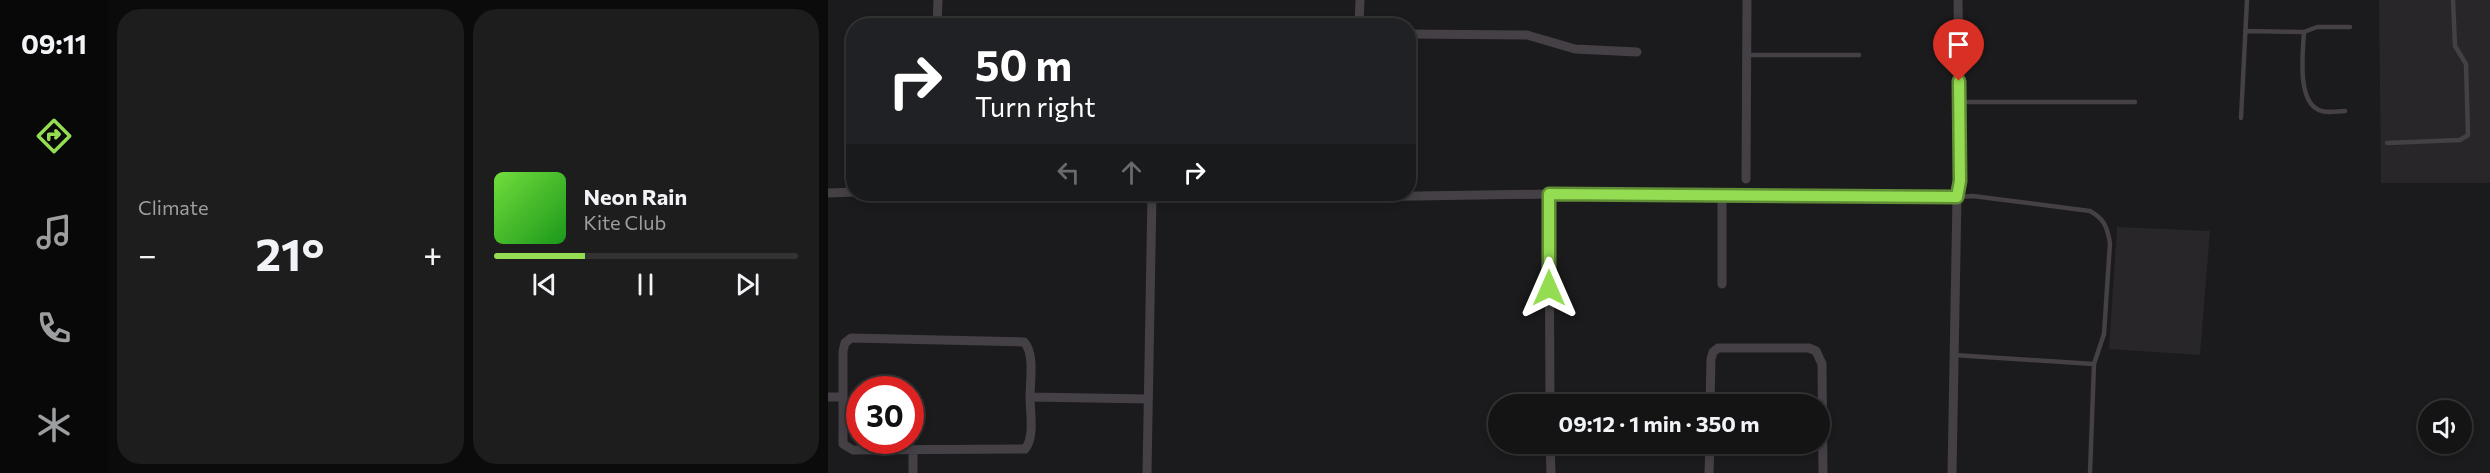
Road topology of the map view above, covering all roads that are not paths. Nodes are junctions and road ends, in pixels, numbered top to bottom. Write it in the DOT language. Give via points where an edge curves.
graph roads {
  1 [pos="938,0"];
  2 [pos="1360,0"];
  3 [pos="1747,0"];
  4 [pos="1958,0"];
  5 [pos="2247,0"];
  6 [pos="2452,0"];
  7 [pos="937,18"];
  8 [pos="1359,18"];
  9 [pos="2350,27"];
  10 [pos="2245,31"];
  11 [pos="2304,32"];
  12 [pos="1416,34"];
  13 [pos="1637,52"];
  14 [pos="1746,55"];
  15 [pos="1860,55"];
  16 [pos="1959,102"];
  17 [pos="2135,102"];
  18 [pos="2345,111"];
  19 [pos="2241,118"];
  20 [pos="2387,143"];
  21 [pos="1746,179"];
  22 [pos="846,192"];
  23 [pos="828,193"];
  24 [pos="1549,194"];
  25 [pos="1416,195"];
  26 [pos="1722,195"];
  27 [pos="1957,197"];
  28 [pos="1151,201"];
  29 [pos="1722,284"];
  30 [pos="1954,356"];
  31 [pos="2094,364"];
  32 [pos="1550,394"];
  33 [pos="1710,394"];
  34 [pos="1822,394"];
  35 [pos="828,397"];
  36 [pos="842,397"];
  37 [pos="1030,397"];
  38 [pos="1148,399"];
  39 [pos="846,447"];
  40 [pos="924,450"];
  41 [pos="913,454"];
  42 [pos="1550,454"];
  43 [pos="1710,454"];
  44 [pos="1823,454"];
  45 [pos="913,473"];
  46 [pos="1147,473"];
  47 [pos="1551,473"];
  48 [pos="1709,473"];
  49 [pos="1823,473"];
  50 [pos="1952,473"];
  51 [pos="2090,473"];
  1 -- 7 [label="street"];
  2 -- 8 [label="street"];
  3 -- 14 [label="street"];
  4 -- 16 [label="street"];
  5 -- 10 [label="lane"];
  6 -- 20 [label="lane" via="2455,46 2466,69 2468,135 2460,140"];
  9 -- 11 [label="lane" via="2317,27"];
  10 -- 11 [label="lane"];
  10 -- 19 [label="lane"];
  11 -- 18 [label="lane" via="2303,78 2307,95 2315,109"];
  12 -- 13 [label="street" via="1527,35 1575,49"];
  14 -- 15 [label="lane"];
  14 -- 21 [label="street"];
  16 -- 17 [label="lane"];
  16 -- 27 [label="street"];
  22 -- 23 [label="street"];
  24 -- 25 [label="street"];
  24 -- 26 [label="street"];
  24 -- 32 [label="street"];
  26 -- 27 [label="street"];
  26 -- 29 [label="street"];
  27 -- 30 [label="street"];
  27 -- 31 [label="lane" via="2090,211 2102,218 2108,228 2107,288 2104,334"];
  28 -- 38 [label="street"];
  30 -- 31 [label="lane"];
  30 -- 50 [label="street"];
  31 -- 51 [label="lane"];
  33 -- 34 [label="street" via="1711,359 1718,348 1816,351 1822,364"];
  35 -- 36 [label="street"];
  36 -- 37 [label="street" via="845,343 858,338 1024,342 1029,354"];
  36 -- 39 [label="street" via="842,437"];
  37 -- 38 [label="street"];
  37 -- 40 [label="street" via="1030,437 1025,449"];
  38 -- 46 [label="street"];
  41 -- 45 [label="street"];
  42 -- 47 [label="street"];
  43 -- 48 [label="street"];
  44 -- 49 [label="street"];
}
